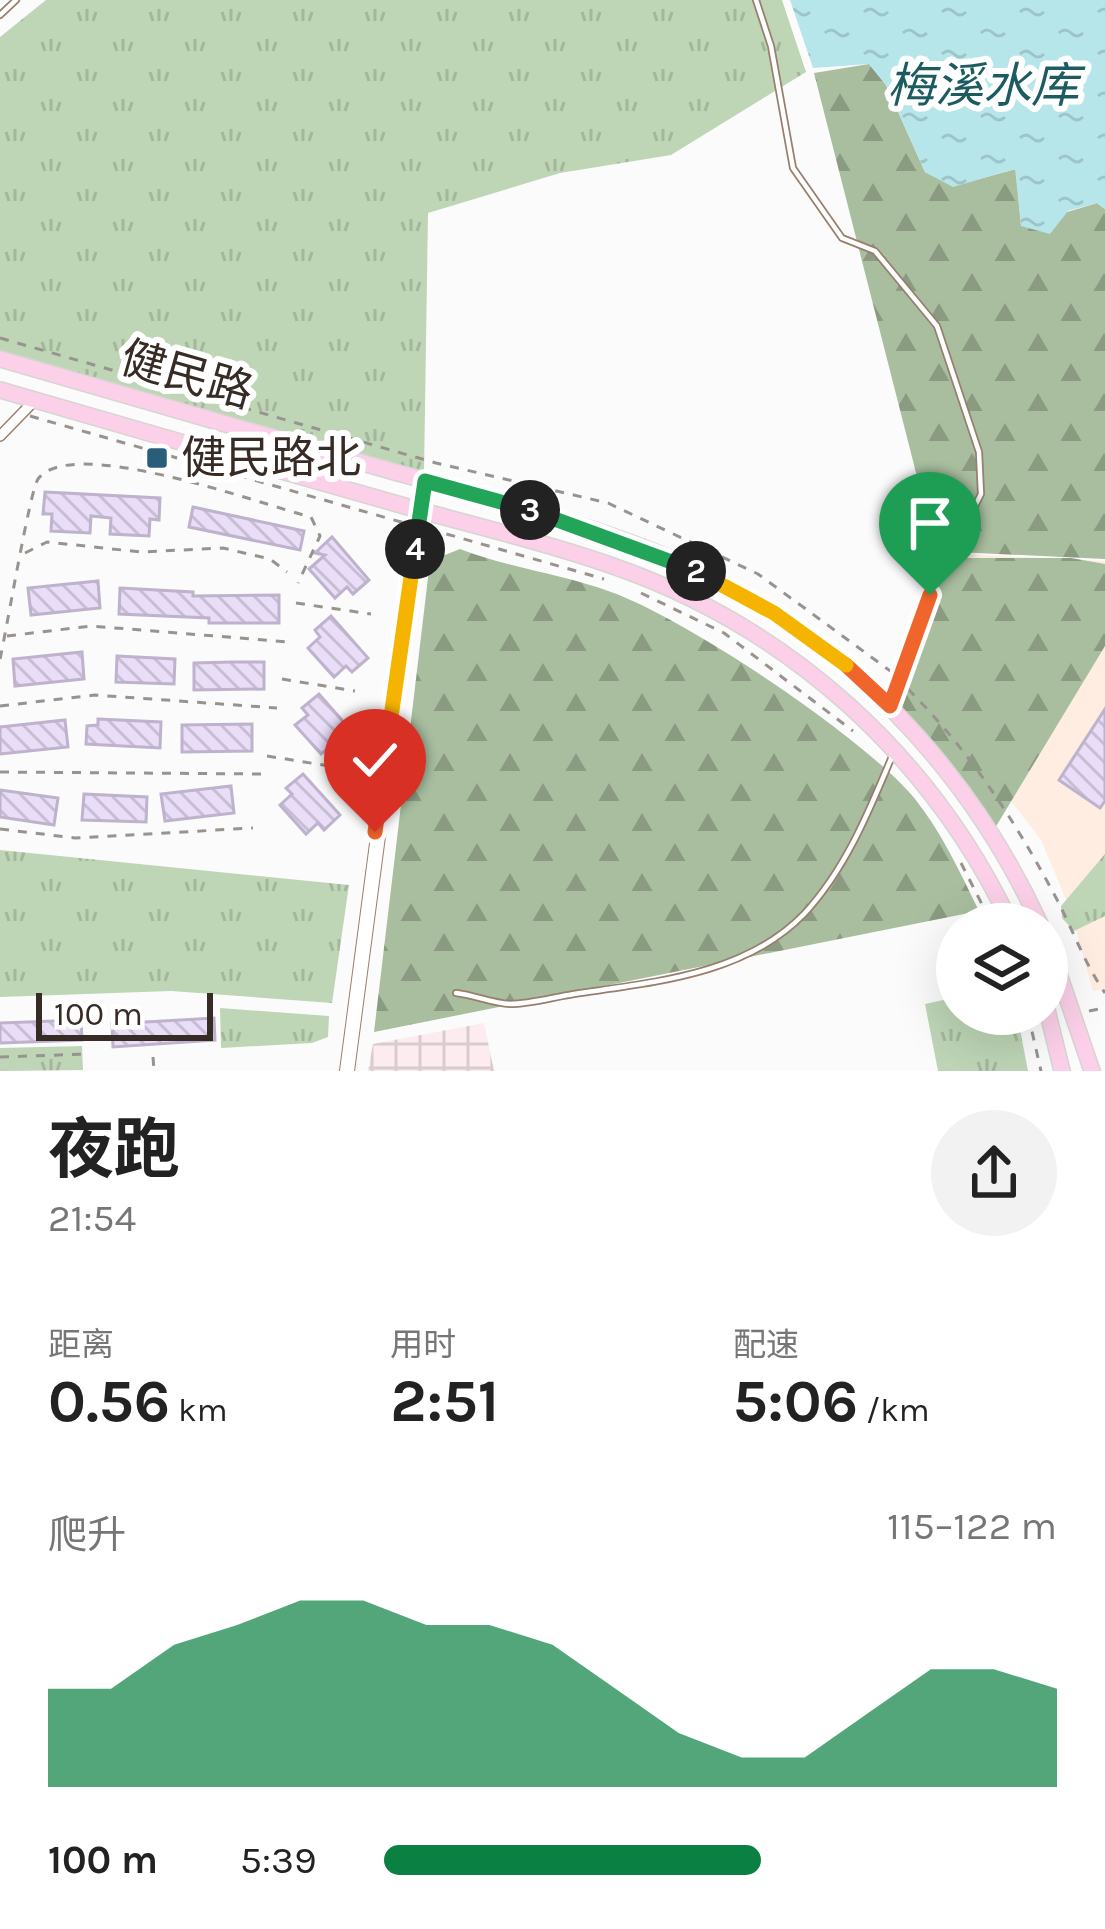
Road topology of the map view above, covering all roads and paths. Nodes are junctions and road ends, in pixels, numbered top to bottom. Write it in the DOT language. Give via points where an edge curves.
graph roads {
  1 [pos="16,0"];
  2 [pos="756,0"];
  3 [pos="0,15"];
  4 [pos="0,359"];
  5 [pos="0,390"];
  6 [pos="34,400"];
  7 [pos="22,414"];
  8 [pos="0,436"];
  9 [pos="425,481"];
  10 [pos="420,519"];
  11 [pos="23,554"];
  12 [pos="287,572"];
  13 [pos="613,581"];
  14 [pos="298,583"];
  15 [pos="633,590"];
  16 [pos="296,603"];
  17 [pos="371,614"];
  18 [pos="5,636"];
  19 [pos="289,642"];
  20 [pos="0,659"];
  21 [pos="282,679"];
  22 [pos="355,691"];
  23 [pos="0,706"];
  24 [pos="890,706"];
  25 [pos="277,708"];
  26 [pos="862,739"];
  27 [pos="896,748"];
  28 [pos="267,756"];
  29 [pos="348,769"];
  30 [pos="0,772"];
  31 [pos="264,773"];
  32 [pos="253,828"];
  33 [pos="0,829"];
  34 [pos="957,857"];
  35 [pos="981,903"];
  36 [pos="999,903"];
  37 [pos="1028,903"];
  38 [pos="456,994"];
  39 [pos="1068,995"];
  40 [pos="1105,1008"];
  41 [pos="1075,1014"];
  42 [pos="1033,1035"];
  43 [pos="1053,1035"];
  44 [pos="87,1054"];
  45 [pos="0,1057"];
  46 [pos="153,1057"];
  47 [pos="154,1071"];
  48 [pos="346,1071"];
  49 [pos="1041,1071"];
  50 [pos="1062,1071"];
  51 [pos="1092,1071"];
  1 -- 3 [label="lane"];
  2 -- 24 [label="lane" via="794,168 842,238 875,251 937,326 980,452 982,494 930,595"];
  4 -- 9 [label="main road, 健民路"];
  5 -- 6 [label="main road, 健民路"];
  6 -- 7 [label="street"];
  6 -- 10 [label="main road, 健民路"];
  7 -- 8 [label="street"];
  7 -- 10 [label="path"];
  9 -- 10 [label="street"];
  9 -- 24 [label="main road, 健民路" via="682,564 774,613"];
  10 -- 13 [label="path"];
  10 -- 27 [label="main road, 健民路" via="535,540 677,592 767,643"];
  10 -- 48 [label="street"];
  11 -- 12 [label="path" via="47,542 141,552 224,548 270,559"];
  11 -- 14 [label="path" via="34,484 57,464 101,462 311,517 319,540"];
  11 -- 18 [label="path"];
  15 -- 26 [label="path" via="724,633"];
  16 -- 17 [label="path"];
  18 -- 19 [label="path" via="91,626"];
  18 -- 20 [label="path"];
  21 -- 22 [label="path"];
  23 -- 25 [label="path" via="94,695"];
  24 -- 37 [label="main road, 健民路" via="971,806"];
  27 -- 36 [label="main road, 健民路" via="951,818"];
  27 -- 38 [label="lane" via="830,879 766,945 707,970 615,988 510,1004"];
  28 -- 29 [label="path"];
  30 -- 31 [label="path"];
  32 -- 33 [label="path" via="75,838"];
  34 -- 35 [label="path"];
  39 -- 41 [label="main road"];
  40 -- 41 [label="path"];
  41 -- 51 [label="main road"];
  42 -- 49 [label="path"];
  43 -- 50 [label="main road"];
  44 -- 45 [label="path"];
  46 -- 47 [label="path"];
}
